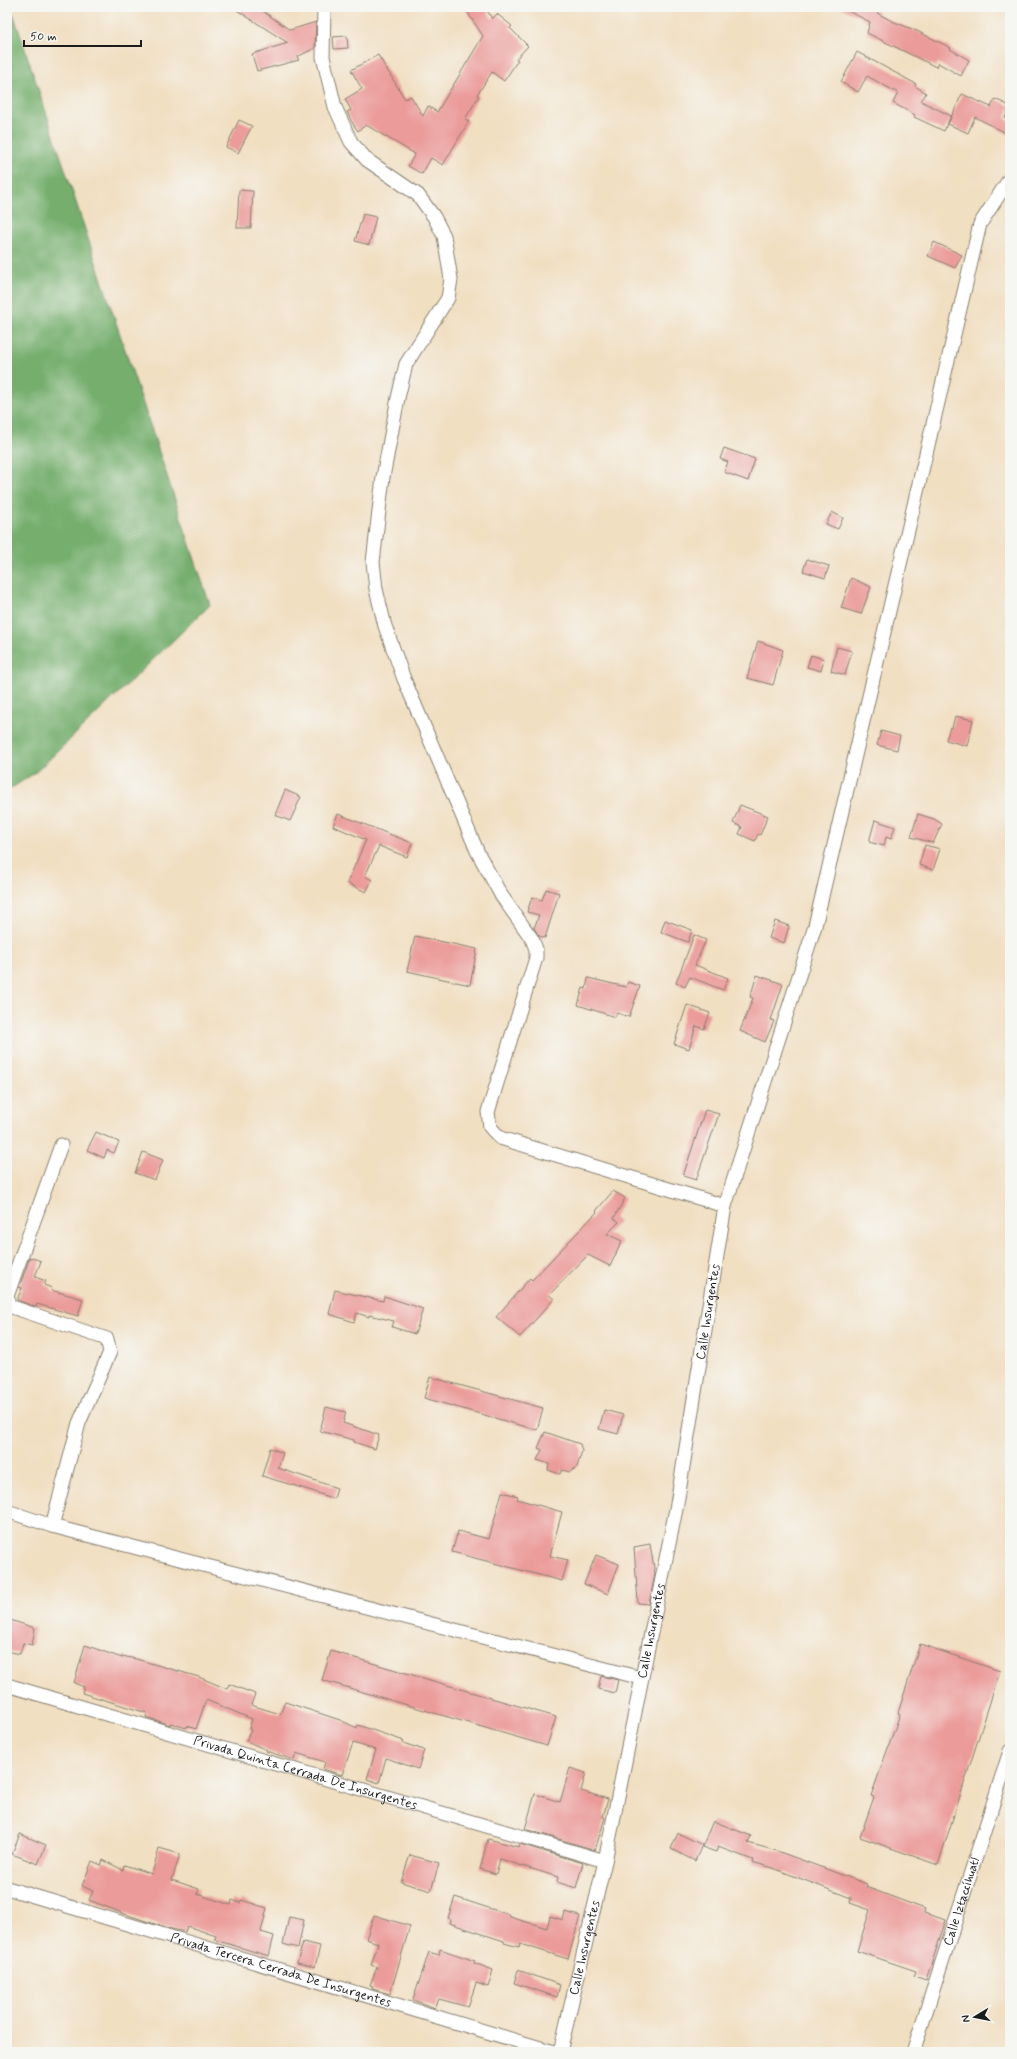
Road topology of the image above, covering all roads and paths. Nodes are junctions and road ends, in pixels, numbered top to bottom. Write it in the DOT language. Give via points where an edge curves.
graph roads {
  1 [pos="324,7"];
  2 [pos="1010,178"];
  3 [pos="61,1144"];
  4 [pos="725,1206"];
  5 [pos="7,1296"];
  6 [pos="7,1512"];
  7 [pos="52,1526"];
  8 [pos="641,1678"];
  9 [pos="7,1685"];
  10 [pos="1010,1751"];
  11 [pos="605,1861"];
  12 [pos="7,1888"];
  13 [pos="554,2052"];
  14 [pos="560,2052"];
  15 [pos="913,2052"];
  1 -- 4 [label="street" via="323,57 335,107 351,142 367,160 418,195 444,236 449,260 451,279 448,298 406,364 383,477 373,562 384,626 404,680 478,853 501,895 532,939 536,949 536,958 488,1112 490,1127 500,1138"];
  2 -- 4 [label="street, Calle Insurgentes" via="980,224 815,926"];
  3 -- 5 [label="street"];
  4 -- 8 [label="street, Calle Insurgentes" via="677,1504"];
  5 -- 7 [label="street" via="9,1306 107,1339 110,1352 79,1423"];
  6 -- 7 [label="street"];
  7 -- 8 [label="street"];
  8 -- 11 [label="street, Calle Insurgentes"];
  9 -- 11 [label="street, Privada Quinta Cerrada De Insurgentes"];
  10 -- 15 [label="street, Calle Iztaccíhuatl"];
  11 -- 14 [label="street, Calle Insurgentes"];
  12 -- 13 [label="street, Privada Tercera Cerrada De Insurgentes"];
}
